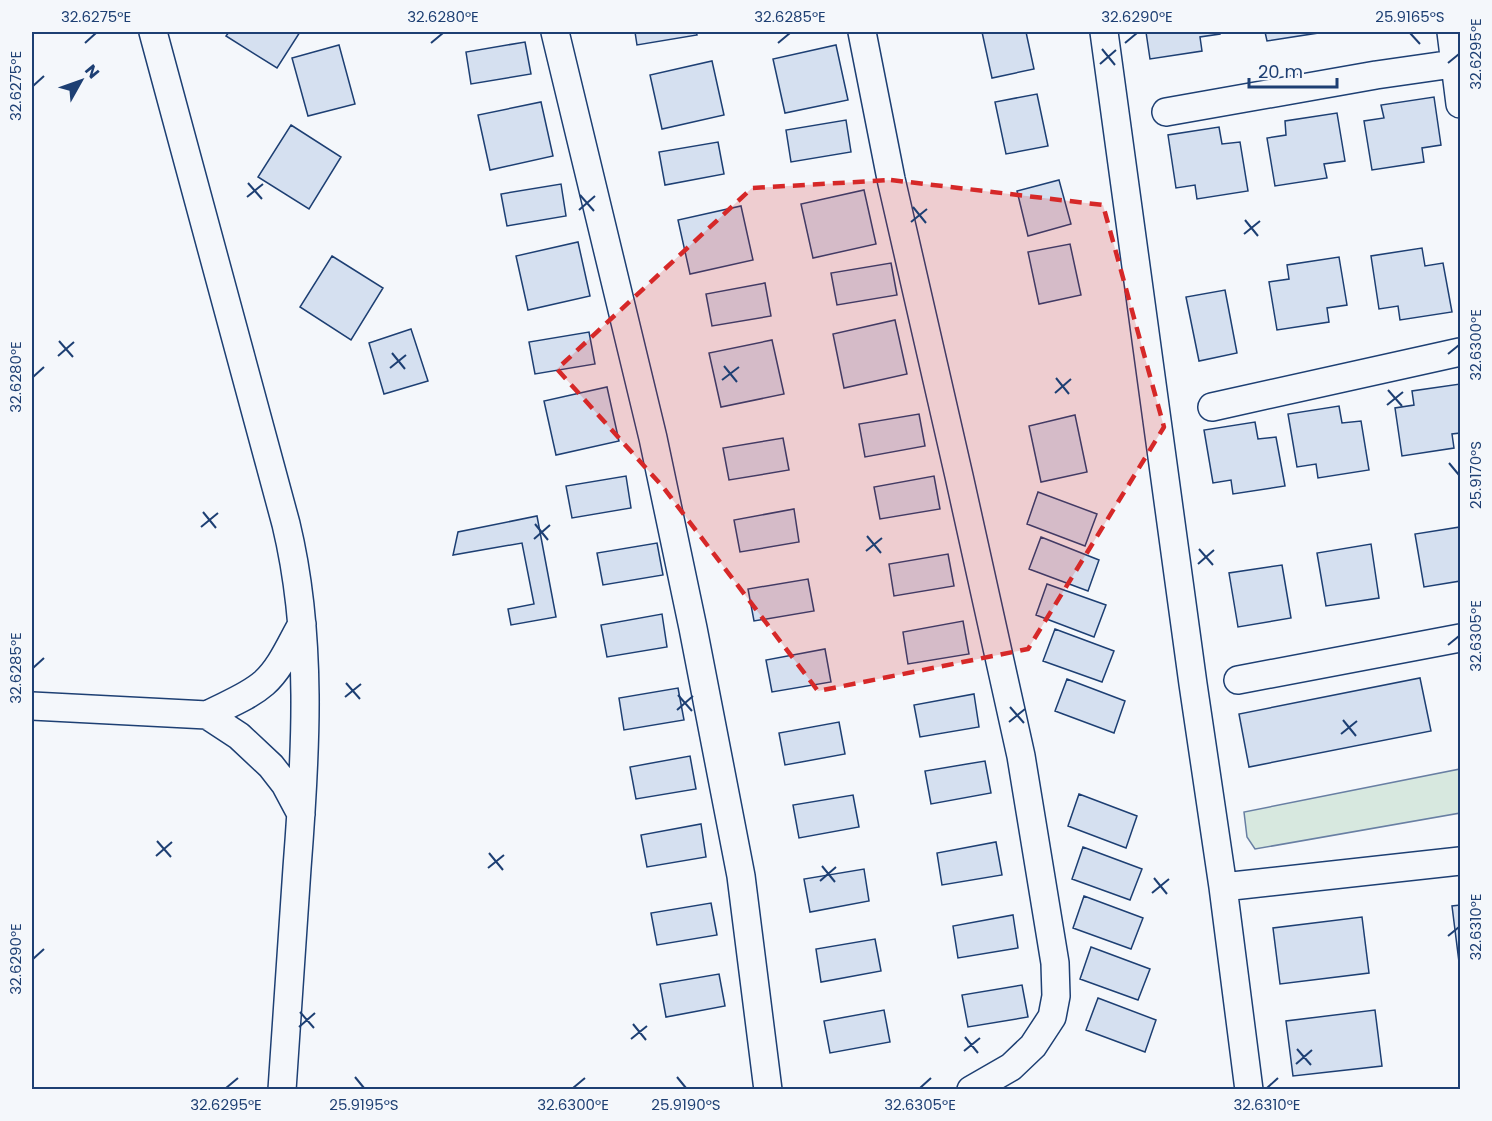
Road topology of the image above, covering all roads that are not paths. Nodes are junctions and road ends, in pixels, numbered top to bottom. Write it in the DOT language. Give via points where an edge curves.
graph roads {
  1 [pos="153,32"];
  2 [pos="555,32"];
  3 [pos="862,32"];
  4 [pos="1104,32"];
  5 [pos="1451,32"];
  6 [pos="1458,63"];
  7 [pos="1461,104"];
  8 [pos="1166,112"];
  9 [pos="1461,352"];
  10 [pos="1212,407"];
  11 [pos="302,624"];
  12 [pos="1461,638"];
  13 [pos="1238,681"];
  14 [pos="32,706"];
  15 [pos="207,715"];
  16 [pos="301,816"];
  17 [pos="1461,861"];
  18 [pos="1223,887"];
  19 [pos="282,1089"];
  20 [pos="768,1089"];
  21 [pos="971,1089"];
  22 [pos="1249,1089"];
  1 -- 11 [label="street" via="286,524 297,573"];
  2 -- 20 [label="street" via="653,438 693,628 741,876"];
  3 -- 21 [label="street" via="891,179 1021,756 1055,963 1052,1017 1033,1046 1011,1067"];
  4 -- 18 [label="street"];
  5 -- 6 [label="street"];
  6 -- 7 [label="street"];
  6 -- 8 [label="street"];
  9 -- 10 [label="street"];
  11 -- 15 [label="street" via="266,682"];
  11 -- 16 [label="street" via="305,748"];
  12 -- 13 [label="street"];
  14 -- 15 [label="street"];
  15 -- 16 [label="street" via="239,736 271,766"];
  16 -- 19 [label="street"];
  17 -- 18 [label="street"];
  18 -- 22 [label="street"];
}
